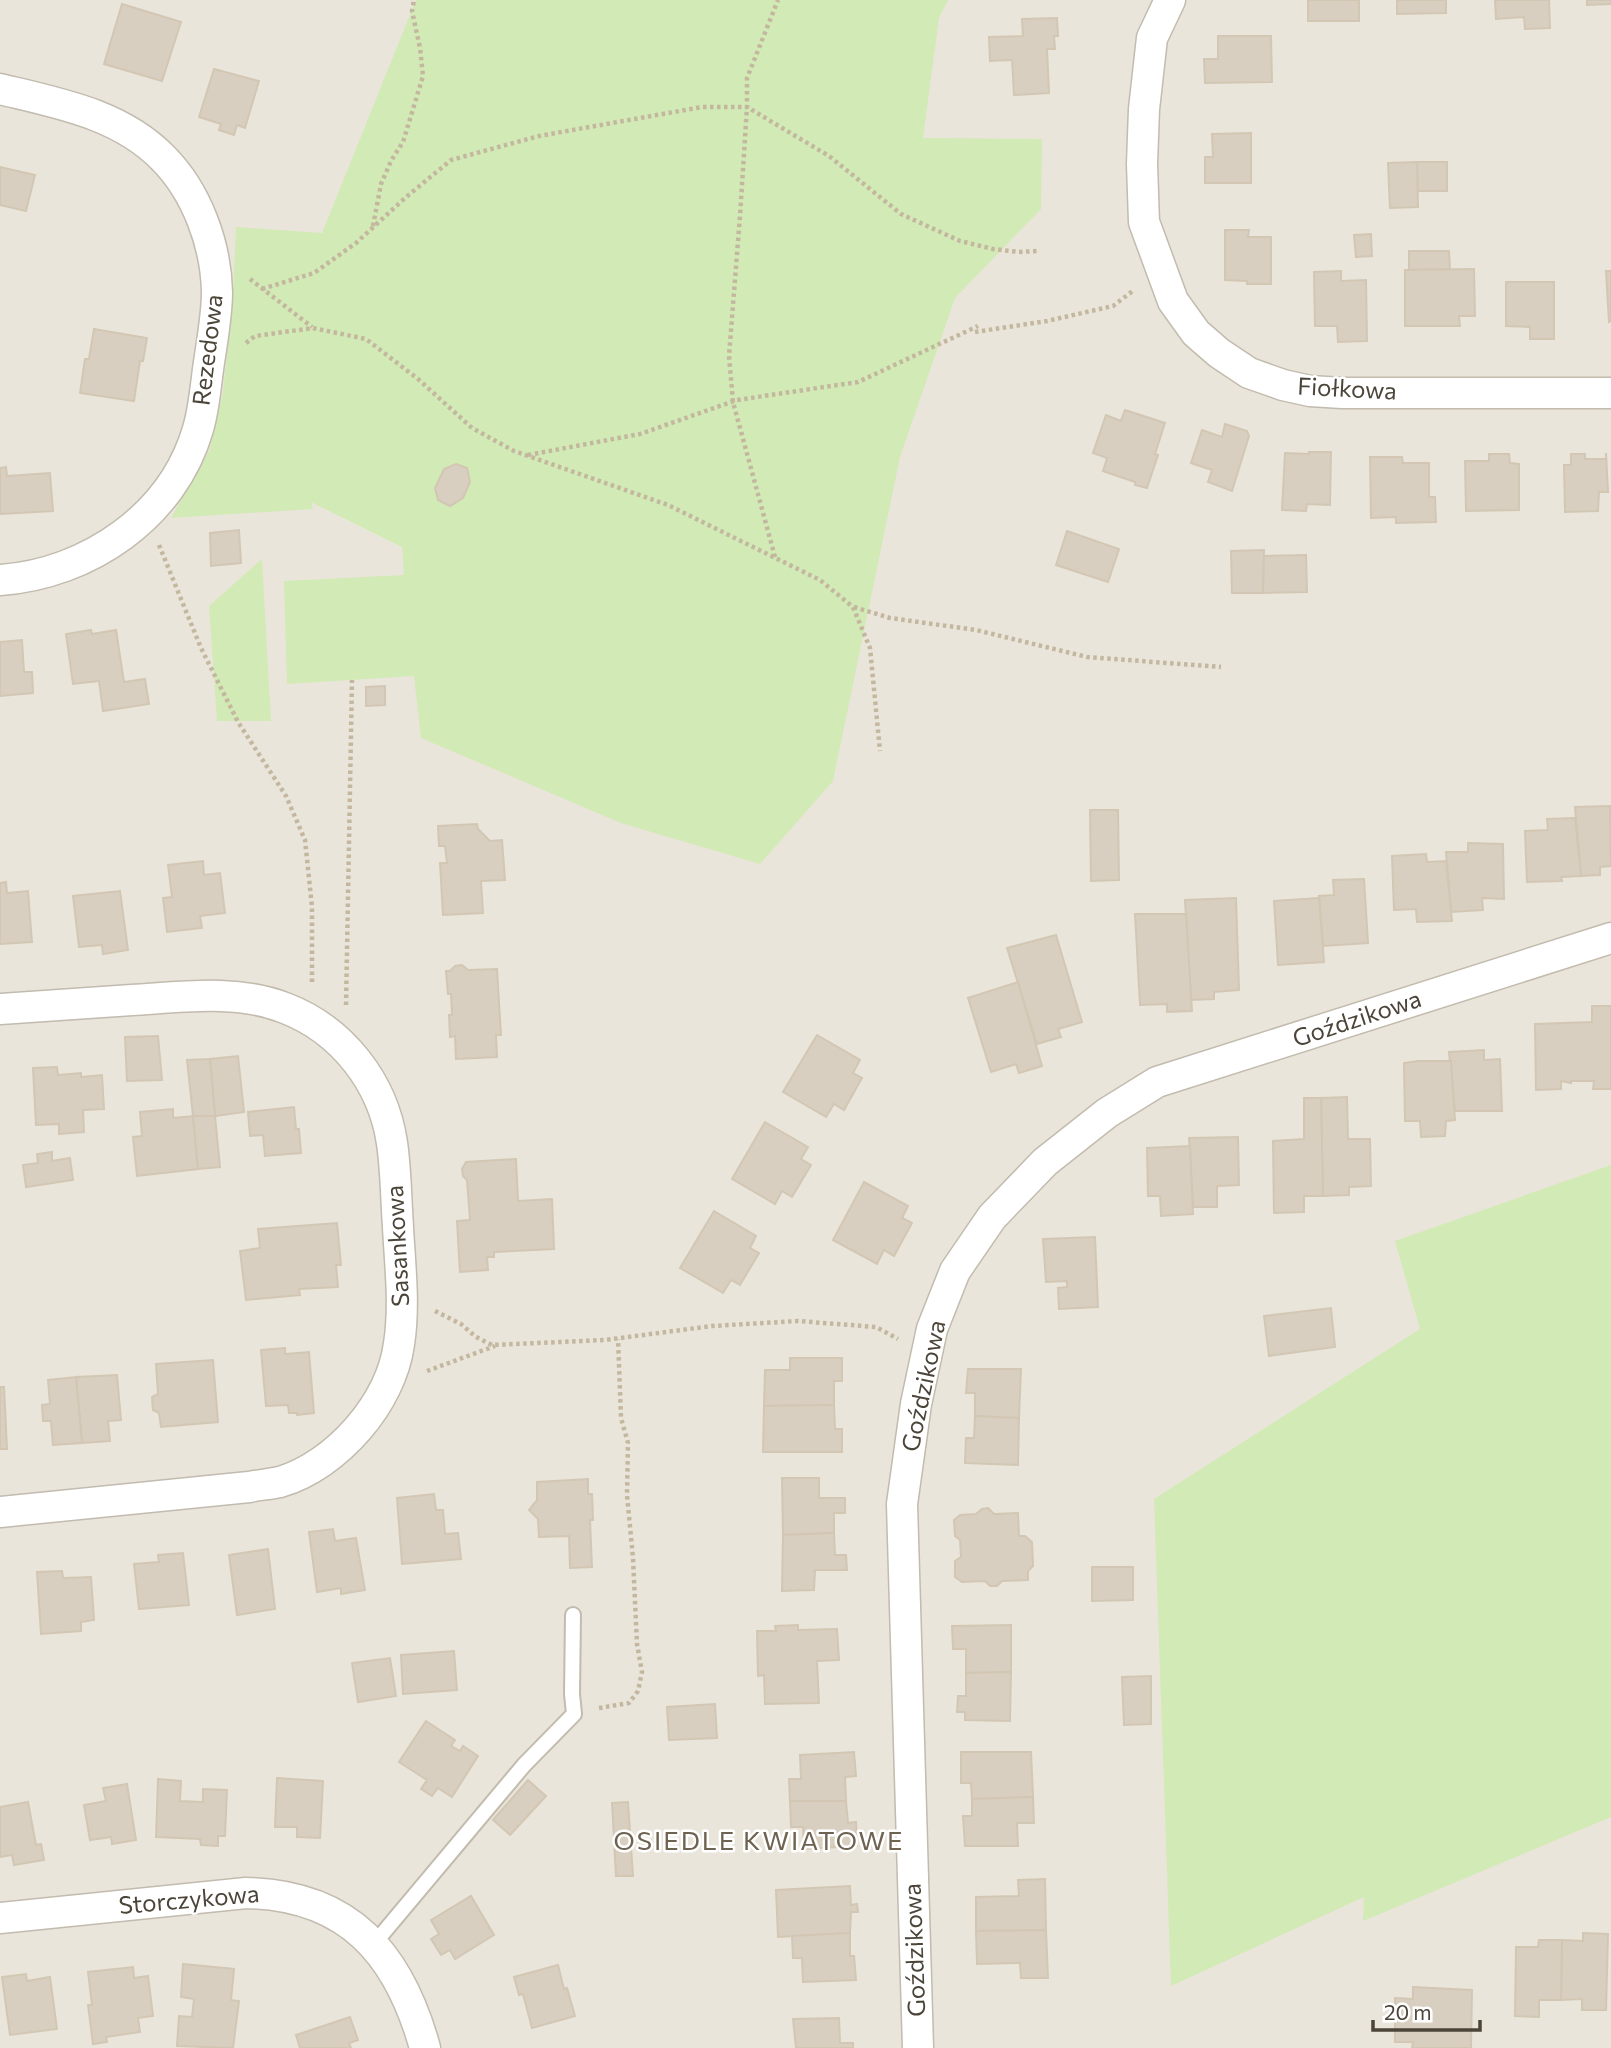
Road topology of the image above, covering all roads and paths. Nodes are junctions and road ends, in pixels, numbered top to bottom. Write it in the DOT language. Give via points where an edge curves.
graph roads {
  1 [pos="414,0"];
  2 [pos="778,0"];
  3 [pos="1170,0"];
  4 [pos="0,89"];
  5 [pos="747,107"];
  6 [pos="373,227"];
  7 [pos="210,242"];
  8 [pos="1037,251"];
  9 [pos="1166,281"];
  10 [pos="262,289"];
  11 [pos="978,326"];
  12 [pos="313,328"];
  13 [pos="975,332"];
  14 [pos="207,369"];
  15 [pos="1611,393"];
  16 [pos="733,402"];
  17 [pos="527,456"];
  18 [pos="147,515"];
  19 [pos="775,558"];
  20 [pos="0,580"];
  21 [pos="853,607"];
  22 [pos="1221,667"];
  23 [pos="352,680"];
  24 [pos="880,751"];
  25 [pos="1611,938"];
  26 [pos="0,1009"];
  27 [pos="311,1021"];
  28 [pos="345,1047"];
  29 [pos="402,1294"];
  30 [pos="618,1339"];
  31 [pos="499,1345"];
  32 [pos="926,1355"];
  33 [pos="388,1381"];
  34 [pos="0,1512"];
  35 [pos="573,1615"];
  36 [pos="574,1713"];
  37 [pos="0,1918"];
  38 [pos="373,1945"];
  39 [pos="425,2048"];
  40 [pos="918,2048"];
  1 -- 6 [label="path" via="423,76 403,142 381,184"];
  2 -- 5 [label="path" via="747,78"];
  3 -- 9 [label="street, Fiołkowa" via="1152,38 1142,164 1144,222"];
  4 -- 7 [label="street, Rezedowa" via="111,120 136,136 163,157 184,182"];
  5 -- 6 [label="path" via="702,107 636,118 539,136 451,160"];
  5 -- 8 [label="path" via="829,156 901,214 960,241 993,250"];
  5 -- 16 [label="path" via="729,356"];
  6 -- 10 [label="path" via="314,273"];
  7 -- 10 [label="path"];
  7 -- 14 [label="street, Rezedowa" via="217,294"];
  9 -- 13 [label="path" via="1135,289 1113,306"];
  9 -- 15 [label="street, Fiołkowa" via="1172,301 1196,333 1249,373 1283,386 1342,393"];
  10 -- 12 [label="path"];
  11 -- 16 [label="path" via="858,382"];
  12 -- 14 [label="path" via="255,336"];
  12 -- 17 [label="path" via="366,339 472,428"];
  14 -- 18 [label="street, Rezedowa" via="198,428 185,461"];
  16 -- 17 [label="path" via="640,434"];
  16 -- 19 [label="path"];
  17 -- 19 [label="path" via="668,505"];
  18 -- 20 [label="street, Rezedowa" via="86,559"];
  18 -- 27 [label="path" via="201,648 238,722 286,796 305,840 312,907"];
  19 -- 21 [label="path" via="820,580"];
  21 -- 22 [label="path" via="1087,657"];
  21 -- 24 [label="path" via="870,648"];
  23 -- 28 [label="path"];
  25 -- 32 [label="street, Goździkowa" via="1157,1082 1107,1113 1045,1162 992,1217 955,1271"];
  26 -- 27 [label="street, Sasankowa" via="232,996 286,1008"];
  27 -- 28 [label="street, Sasankowa"];
  28 -- 29 [label="street, Sasankowa" via="372,1081 392,1142"];
  29 -- 31 [label="path" via="461,1324 476,1337"];
  29 -- 33 [label="street, Sasankowa" via="399,1347"];
  30 -- 31 [label="path"];
  30 -- 32 [label="path" via="712,1326 798,1321 876,1327"];
  30 -- 36 [label="path" via="642,1672 638,1691 629,1703"];
  31 -- 33 [label="path"];
  32 -- 40 [label="street, Goździkowa" via="902,1504"];
  33 -- 34 [label="street, Sasankowa" via="372,1411 350,1437 325,1460 280,1482"];
  35 -- 36 [label="lane"];
  36 -- 38 [label="lane" via="524,1765"];
  37 -- 38 [label="street, Storczykowa" via="271,1893 326,1909"];
  38 -- 39 [label="street, Storczykowa" via="404,1988"];
}
